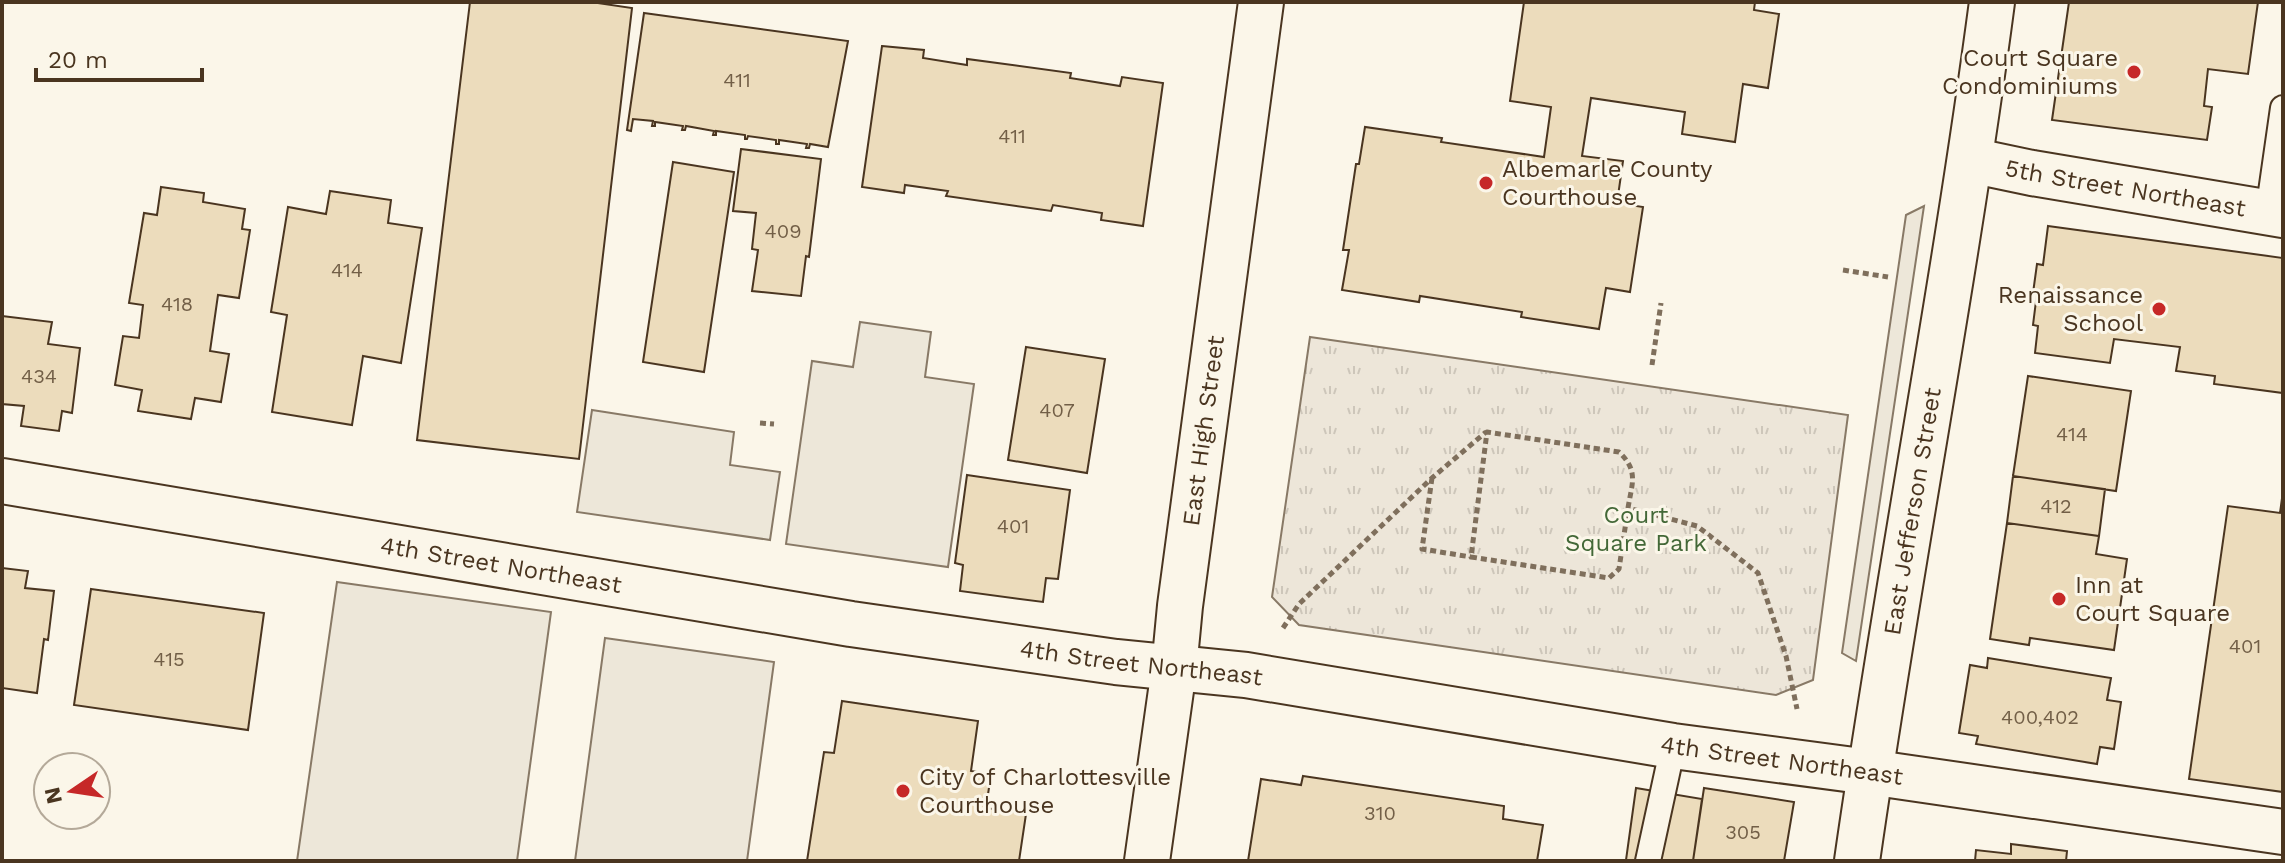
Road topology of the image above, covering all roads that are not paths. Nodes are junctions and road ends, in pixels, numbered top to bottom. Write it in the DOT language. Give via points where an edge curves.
graph roads {
  1 [pos="1261,2"];
  2 [pos="1992,2"];
  3 [pos="2283,108"];
  4 [pos="1970,160"];
  5 [pos="2276,214"];
  6 [pos="2,481"];
  7 [pos="1174,669"];
  8 [pos="1673,746"];
  9 [pos="1869,772"];
  10 [pos="2283,832"];
  11 [pos="1147,861"];
  12 [pos="1648,861"];
  13 [pos="1857,861"];
  1 -- 7 [label="street, East High Street"];
  2 -- 4 [label="street, East Jefferson Street"];
  3 -- 5 [label="lane"];
  4 -- 5 [label="street, 5th Street Northeast"];
  4 -- 9 [label="street, East Jefferson Street"];
  6 -- 7 [label="street, 4th Street Northeast" via="851,624"];
  7 -- 8 [label="street, 4th Street Northeast" via="1246,675"];
  7 -- 11 [label="street, East High Street"];
  8 -- 9 [label="street, 4th Street Northeast"];
  8 -- 12 [label="lane"];
  9 -- 10 [label="street, 4th Street Northeast"];
  9 -- 13 [label="street, East Jefferson Street"];
}
